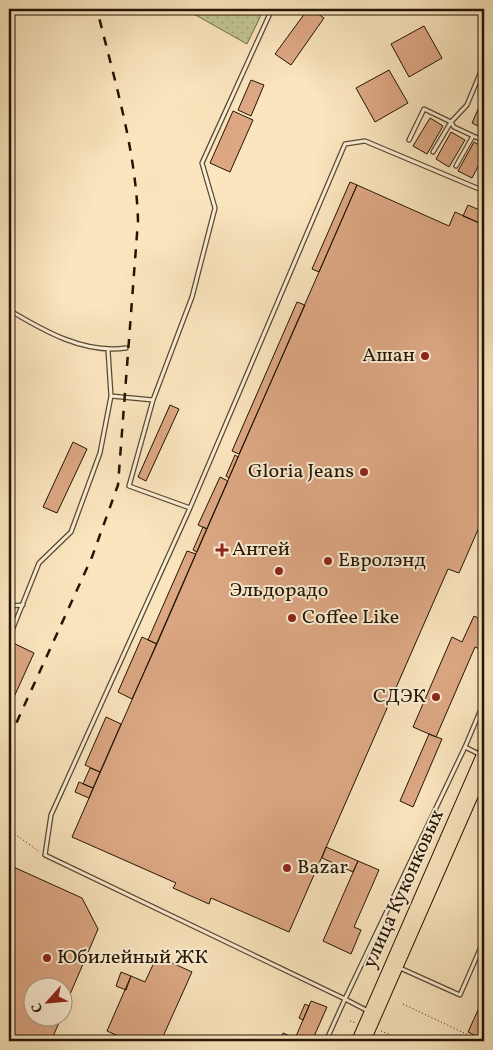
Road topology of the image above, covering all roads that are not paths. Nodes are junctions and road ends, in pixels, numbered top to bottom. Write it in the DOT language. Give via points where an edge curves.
graph roads {
  1 [pos="272,9"];
  2 [pos="484,64"];
  3 [pos="451,122"];
  4 [pos="473,136"];
  5 [pos="409,140"];
  6 [pos="484,141"];
  7 [pos="433,152"];
  8 [pos="456,166"];
  9 [pos="484,167"];
  10 [pos="481,172"];
  11 [pos="484,192"];
  12 [pos="9,310"];
  13 [pos="126,348"];
  14 [pos="108,350"];
  15 [pos="111,396"];
  16 [pos="154,400"];
  17 [pos="190,508"];
  18 [pos="23,605"];
  19 [pos="9,606"];
  20 [pos="9,638"];
  21 [pos="484,702"];
  22 [pos="464,747"];
  23 [pos="484,754"];
  24 [pos="484,770"];
  25 [pos="478,786"];
  26 [pos="484,940"];
  27 [pos="397,967"];
  28 [pos="345,999"];
  29 [pos="369,1012"];
  30 [pos="326,1041"];
  31 [pos="357,1041"];
  32 [pos="365,1041"];
  1 -- 16 [label="lane" via="202,164 215,208 192,297"];
  2 -- 3 [label="lane" via="467,105"];
  3 -- 4 [label="lane" via="454,127"];
  3 -- 5 [label="lane" via="424,109"];
  3 -- 7 [label="lane"];
  4 -- 6 [label="lane"];
  4 -- 8 [label="lane"];
  9 -- 10 [label="lane"];
  11 -- 17 [label="lane" via="365,141 345,144"];
  12 -- 14 [label="lane" via="69,341"];
  13 -- 14 [label="lane"];
  14 -- 15 [label="lane"];
  15 -- 16 [label="lane"];
  15 -- 18 [label="lane" via="100,453 71,532 38,563"];
  16 -- 17 [label="lane" via="129,486"];
  17 -- 28 [label="lane" via="51,815 45,855"];
  18 -- 19 [label="lane"];
  18 -- 20 [label="lane"];
  21 -- 22 [label="lane"];
  22 -- 23 [label="lane"];
  22 -- 28 [label="lane"];
  23 -- 25 [label="main road"];
  23 -- 29 [label="main road, улица Куконковых"];
  24 -- 25 [label="main road, улица Куконковых"];
  25 -- 27 [label="main road, улица Куконковых"];
  26 -- 27 [label="lane" via="460,995"];
  27 -- 32 [label="main road, улица Куконковых"];
  28 -- 29 [label="lane"];
  28 -- 30 [label="lane"];
  29 -- 31 [label="main road, улица Куконковых"];
}
